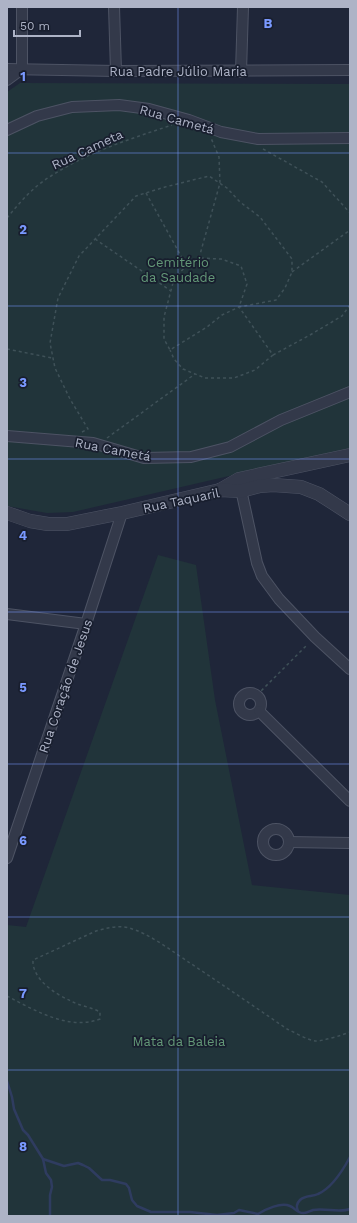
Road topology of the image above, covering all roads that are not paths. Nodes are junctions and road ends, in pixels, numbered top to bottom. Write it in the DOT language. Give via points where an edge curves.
graph roads {
  1 [pos="22,7"];
  2 [pos="114,7"];
  3 [pos="242,7"];
  4 [pos="7,69"];
  5 [pos="22,69"];
  6 [pos="350,70"];
  7 [pos="116,71"];
  8 [pos="241,72"];
  9 [pos="7,80"];
  10 [pos="7,130"];
  11 [pos="350,138"];
  12 [pos="350,392"];
  13 [pos="7,436"];
  14 [pos="350,456"];
  15 [pos="240,485"];
  16 [pos="7,513"];
  17 [pos="122,513"];
  18 [pos="350,514"];
  19 [pos="7,614"];
  20 [pos="86,624"];
  21 [pos="350,669"];
  22 [pos="260,711"];
  23 [pos="350,801"];
  24 [pos="289,842"];
  25 [pos="350,843"];
  26 [pos="7,858"];
  1 -- 5 [label="street"];
  2 -- 7 [label="street"];
  3 -- 8 [label="street"];
  4 -- 5 [label="street, Rua Padre Júlio Maria"];
  5 -- 7 [label="street, Rua Padre Júlio Maria"];
  5 -- 9 [label="street"];
  6 -- 8 [label="street, Rua Padre Júlio Maria"];
  7 -- 8 [label="street, Rua Padre Júlio Maria"];
  10 -- 11 [label="street, Rua Cametá" via="37,116 72,107 118,105 149,109 221,132 258,139"];
  12 -- 13 [label="street, Rua Cametá" via="281,420 230,447 191,457 144,458 99,444"];
  14 -- 15 [label="street"];
  15 -- 17 [label="street, Rua Taquaril"];
  15 -- 18 [label="street, Rua Taquaril" via="301,487 319,494"];
  15 -- 21 [label="street" via="262,576 279,599"];
  16 -- 17 [label="street, Rua Taquaril" via="30,522 48,524 66,524"];
  17 -- 20 [label="street, Rua Coração de Jesus"];
  19 -- 20 [label="street"];
  20 -- 26 [label="street, Rua Coração de Jesus"];
  22 -- 22 [label="street" via="253,716 244,714 238,705 241,697 250,693 257,695 262,703"];
  22 -- 23 [label="street"];
  24 -- 25 [label="street"];
}
